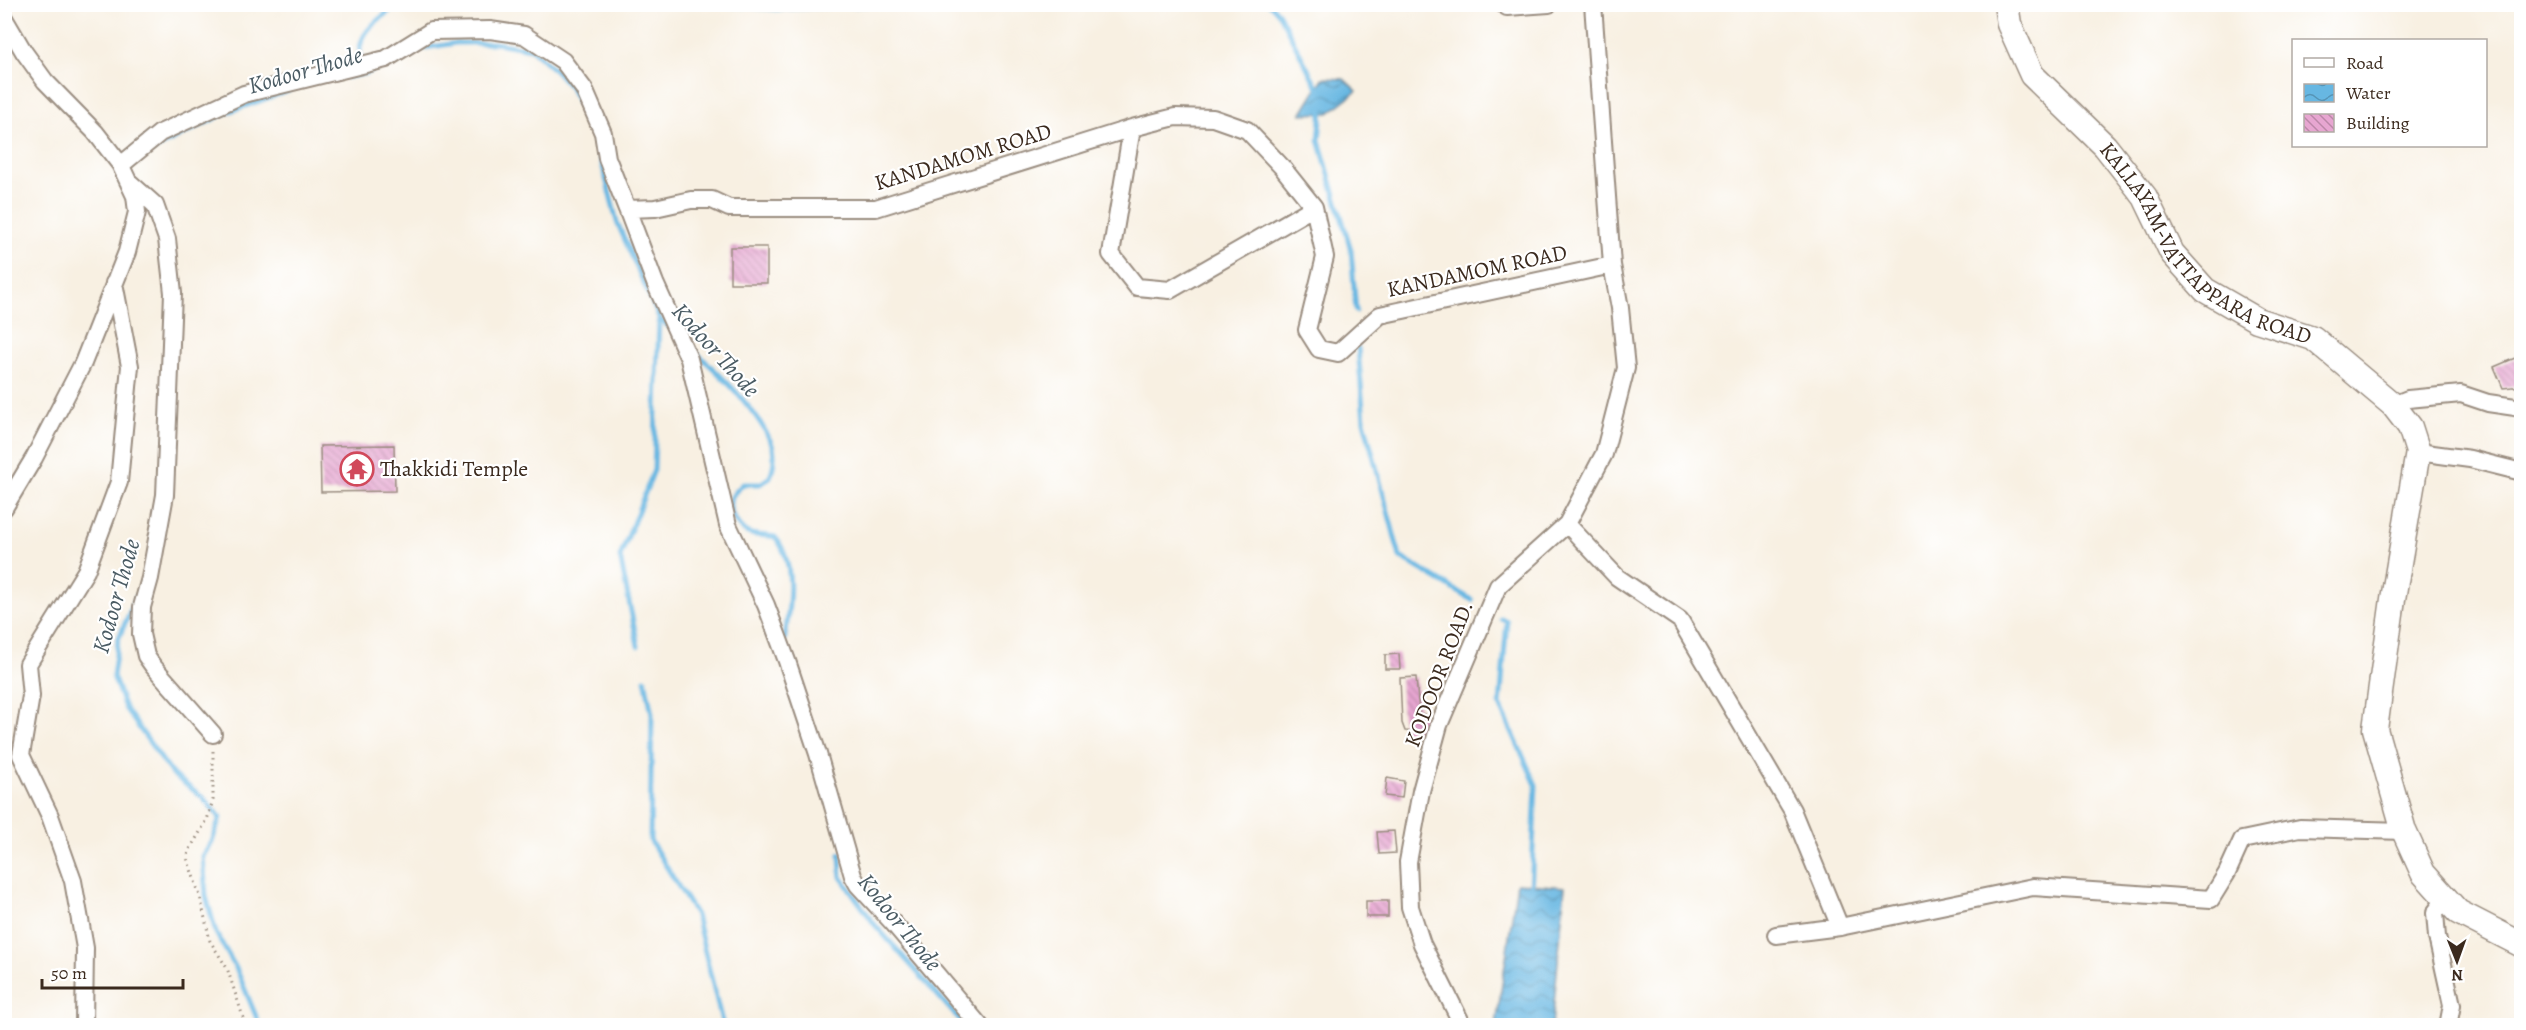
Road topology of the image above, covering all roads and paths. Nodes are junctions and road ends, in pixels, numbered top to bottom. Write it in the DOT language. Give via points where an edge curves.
graph roads {
  1 [pos="1503,4"];
  2 [pos="1549,4"];
  3 [pos="1593,4"];
  4 [pos="2006,4"];
  5 [pos="4,18"];
  6 [pos="1132,128"];
  7 [pos="121,165"];
  8 [pos="128,181"];
  9 [pos="1314,207"];
  10 [pos="627,210"];
  11 [pos="1612,265"];
  12 [pos="114,283"];
  13 [pos="2393,405"];
  14 [pos="2522,408"];
  15 [pos="2418,452"];
  16 [pos="2522,472"];
  17 [pos="4,508"];
  18 [pos="1567,525"];
  19 [pos="213,734"];
  20 [pos="2404,831"];
  21 [pos="2446,898"];
  22 [pos="1840,927"];
  23 [pos="1776,935"];
  24 [pos="2522,945"];
  25 [pos="84,1026"];
  26 [pos="246,1026"];
  27 [pos="980,1026"];
  28 [pos="1463,1026"];
  29 [pos="2448,1026"];
  1 -- 2 [label="street"];
  3 -- 11 [label="street"];
  4 -- 13 [label="street, KALLAYAM-VATTAPPARA ROAD" via="2009,24 2032,75 2105,146 2145,197 2172,253 2205,290 2258,320 2313,338"];
  5 -- 7 [label="street" via="45,81"];
  6 -- 9 [label="street, KANDAMOM ROAD" via="1175,117 1213,118 1247,130"];
  6 -- 9 [label="street" via="1111,254 1137,287 1170,291"];
  6 -- 10 [label="street, KANDAMOM ROAD" via="876,208 729,208 712,200 691,200"];
  7 -- 8 [label="street"];
  7 -- 10 [label="street" via="160,133 244,94 386,59 430,31 490,30 524,35 563,61 584,89 603,132 607,158"];
  8 -- 12 [label="street" via="137,212"];
  8 -- 19 [label="street" via="155,205 167,239 173,293 165,495 142,607 141,634 146,656 153,666"];
  9 -- 11 [label="street, KANDAMOM ROAD" via="1325,257 1307,330 1318,349 1338,352 1380,315"];
  10 -- 27 [label="street" via="689,358 728,525 766,605 787,661 854,876 863,892"];
  11 -- 18 [label="street, KODOOR ROAD." via="1626,368 1604,454"];
  12 -- 17 [label="street" via="83,363"];
  12 -- 25 [label="street" via="130,366 119,482 86,572 28,664 31,696 21,755 50,816 74,881 86,948"];
  13 -- 14 [label="street" via="2408,399 2461,394"];
  13 -- 15 [label="street, KALLAYAM-VATTAPPARA ROAD" via="2410,427"];
  15 -- 16 [label="street"];
  15 -- 20 [label="street, KALLAYAM-VATTAPPARA ROAD" via="2375,729"];
  18 -- 22 [label="street" via="1617,577 1680,620 1792,810"];
  18 -- 28 [label="street, KODOOR ROAD." via="1498,586 1439,725 1415,815 1408,862 1410,907 1422,944"];
  19 -- 26 [label="path" via="213,800 187,858 210,941 227,968"];
  20 -- 21 [label="street, KALLAYAM-VATTAPPARA ROAD" via="2423,873"];
  20 -- 22 [label="street" via="2300,828 2242,840 2211,899 2033,887"];
  21 -- 24 [label="street, KALLAYAM-VATTAPPARA ROAD" via="2458,912"];
  21 -- 29 [label="street" via="2434,913 2452,1005"];
  22 -- 23 [label="street"];
}
